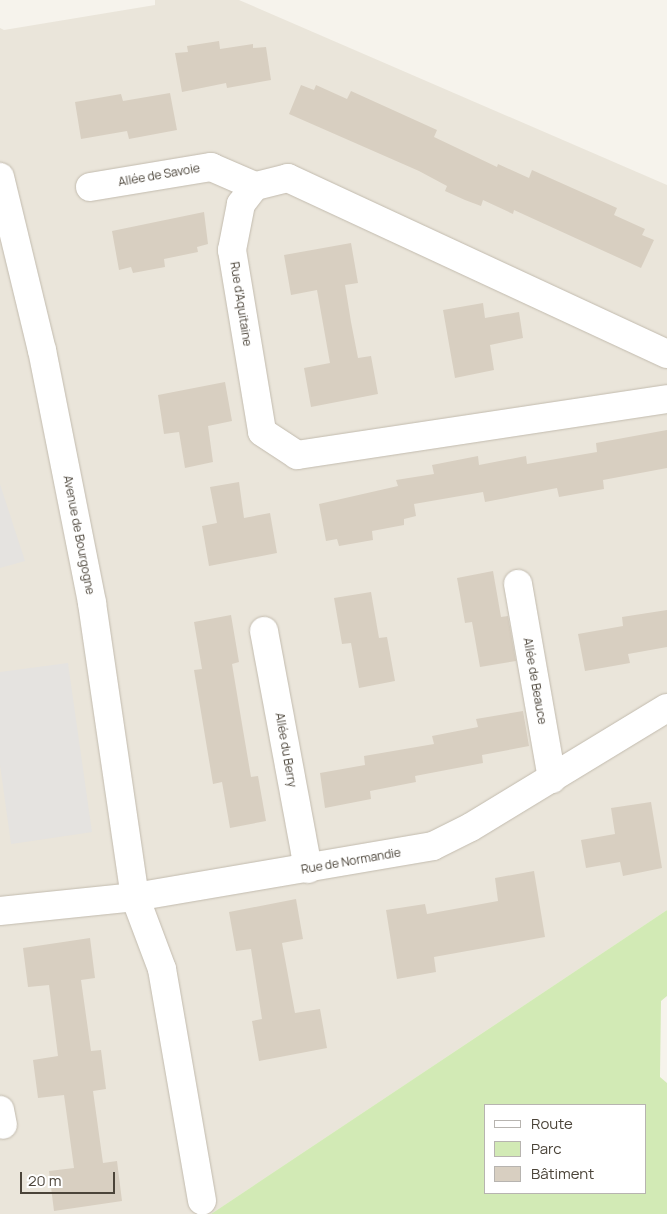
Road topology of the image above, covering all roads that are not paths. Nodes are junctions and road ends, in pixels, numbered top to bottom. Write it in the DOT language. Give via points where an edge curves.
graph roads {
  1 [pos="0,177"];
  2 [pos="255,186"];
  3 [pos="90,187"];
  4 [pos="667,354"];
  5 [pos="667,399"];
  6 [pos="518,584"];
  7 [pos="264,631"];
  8 [pos="667,708"];
  9 [pos="552,779"];
  10 [pos="308,869"];
  11 [pos="135,897"];
  12 [pos="0,911"];
  13 [pos="202,1201"];
  1 -- 11 [label="street, Avenue de Bourgogne" via="42,350 92,602"];
  2 -- 3 [label="street, Allée de Savoie" via="211,167"];
  2 -- 4 [label="street" via="288,178"];
  2 -- 5 [label="street, Rue d'Aquitaine" via="241,204 232,250 262,432 297,455"];
  6 -- 9 [label="street, Allée de Beauce"];
  7 -- 10 [label="street, Allée du Berry"];
  8 -- 9 [label="street, Rue de Normandie"];
  9 -- 10 [label="street, Rue de Normandie" via="433,846"];
  10 -- 11 [label="street, Rue de Normandie"];
  11 -- 12 [label="street, Rue de Normandie"];
  11 -- 13 [label="street, Avenue de Bourgogne" via="162,969"];
}
